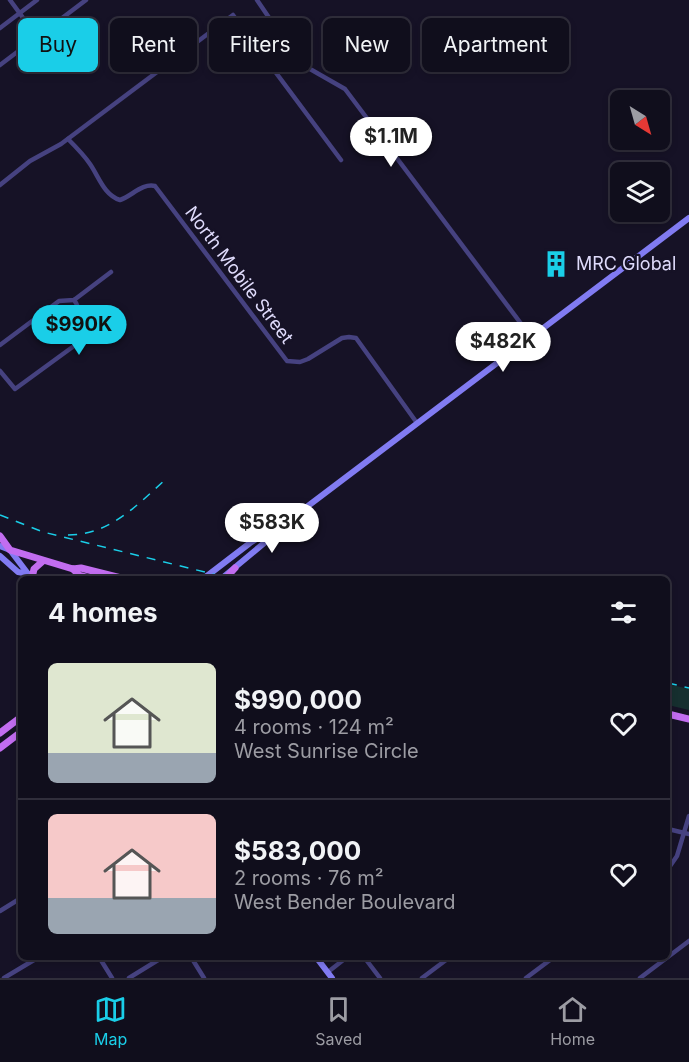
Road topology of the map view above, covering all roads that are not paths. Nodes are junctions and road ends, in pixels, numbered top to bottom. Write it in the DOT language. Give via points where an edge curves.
graph roads {
  1 [pos="10,0"];
  2 [pos="37,0"];
  3 [pos="86,0"];
  4 [pos="257,0"];
  5 [pos="20,13"];
  6 [pos="24,18"];
  7 [pos="62,18"];
  8 [pos="0,28"];
  9 [pos="18,52"];
  10 [pos="0,66"];
  11 [pos="68,139"];
  12 [pos="341,160"];
  13 [pos="0,185"];
  14 [pos="689,218"];
  15 [pos="111,272"];
  16 [pos="74,300"];
  17 [pos="531,337"];
  18 [pos="0,345"];
  19 [pos="1,373"];
  20 [pos="417,423"];
  21 [pos="304,509"];
  22 [pos="0,536"];
  23 [pos="0,546"];
  24 [pos="10,550"];
  25 [pos="0,556"];
  26 [pos="43,561"];
  27 [pos="235,568"];
  28 [pos="73,569"];
  29 [pos="28,576"];
  30 [pos="30,576"];
  31 [pos="31,576"];
  32 [pos="85,576"];
  33 [pos="114,576"];
  34 [pos="208,576"];
  35 [pos="226,576"];
  36 [pos="670,714"];
  37 [pos="689,719"];
  38 [pos="18,720"];
  39 [pos="0,733"];
  40 [pos="18,734"];
  41 [pos="0,748"];
  42 [pos="689,816"];
  43 [pos="670,830"];
  44 [pos="687,834"];
  45 [pos="670,866"];
  46 [pos="18,900"];
  47 [pos="0,910"];
  48 [pos="689,941"];
  49 [pos="670,955"];
  50 [pos="34,960"];
  51 [pos="101,960"];
  52 [pos="158,960"];
  53 [pos="193,960"];
  54 [pos="318,960"];
  55 [pos="344,960"];
  56 [pos="366,960"];
  57 [pos="446,960"];
  58 [pos="550,960"];
  59 [pos="664,960"];
  60 [pos="330,975"];
  61 [pos="4,978"];
  62 [pos="112,978"];
  63 [pos="129,978"];
  64 [pos="204,978"];
  65 [pos="380,978"];
  66 [pos="422,978"];
  67 [pos="526,978"];
  68 [pos="640,978"];
  1 -- 5 [label="street"];
  2 -- 5 [label="street"];
  3 -- 7 [label="street"];
  4 -- 17 [label="street" via="310,69 345,89"];
  5 -- 6 [label="street"];
  5 -- 8 [label="street"];
  9 -- 10 [label="street"];
  11 -- 12 [label="street" via="233,15"];
  11 -- 13 [label="street" via="30,161"];
  11 -- 20 [label="street, North Mobile Street" via="114,198 127,198 150,184 158,189 287,361 300,362 342,338 356,339"];
  14 -- 17 [label="main road"];
  15 -- 16 [label="street"];
  16 -- 18 [label="street" via="59,301"];
  16 -- 19 [label="street" via="81,329 78,343 15,389"];
  17 -- 20 [label="main road"];
  20 -- 21 [label="main road"];
  21 -- 27 [label="main road"];
  21 -- 34 [label="main road"];
  22 -- 24 [label="main road"];
  23 -- 24 [label="main road"];
  24 -- 26 [label="main road"];
  24 -- 30 [label="main road"];
  25 -- 29 [label="main road"];
  26 -- 28 [label="main road"];
  26 -- 31 [label="main road"];
  27 -- 35 [label="main road"];
  28 -- 32 [label="main road"];
  28 -- 33 [label="main road"];
  36 -- 37 [label="main road"];
  38 -- 39 [label="main road"];
  40 -- 41 [label="main road"];
  42 -- 44 [label="street"];
  43 -- 44 [label="street"];
  44 -- 45 [label="street"];
  46 -- 47 [label="street"];
  48 -- 49 [label="street"];
  50 -- 61 [label="street"];
  51 -- 62 [label="street"];
  52 -- 63 [label="street"];
  53 -- 64 [label="street"];
  54 -- 60 [label="main road"];
  55 -- 60 [label="street"];
  56 -- 65 [label="street"];
  57 -- 66 [label="street"];
  58 -- 67 [label="street"];
  59 -- 68 [label="street"];
}
